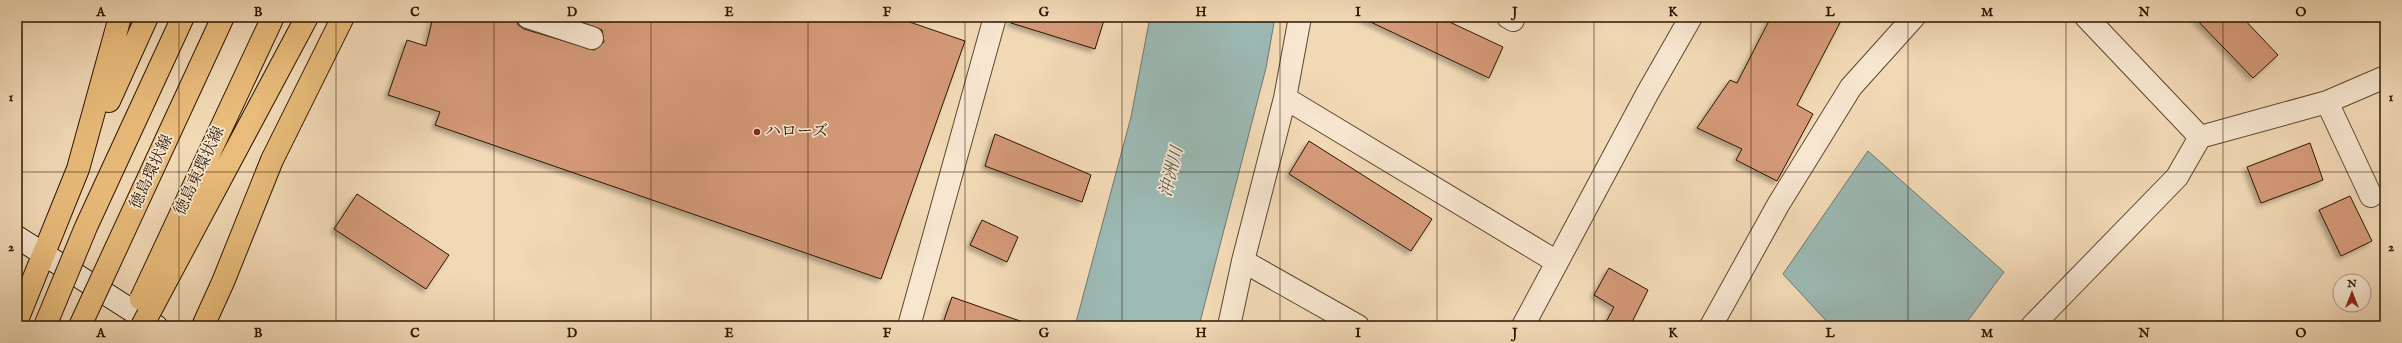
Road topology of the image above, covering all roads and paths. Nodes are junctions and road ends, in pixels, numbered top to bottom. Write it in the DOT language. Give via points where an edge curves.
graph roads {
  1 [pos="120,17"];
  2 [pos="147,17"];
  3 [pos="183,17"];
  4 [pos="223,17"];
  5 [pos="273,17"];
  6 [pos="307,17"];
  7 [pos="343,17"];
  8 [pos="528,17"];
  9 [pos="995,17"];
  10 [pos="1300,17"];
  11 [pos="1691,17"];
  12 [pos="1914,17"];
  13 [pos="2086,17"];
  14 [pos="592,38"];
  15 [pos="2385,77"];
  16 [pos="1285,98"];
  17 [pos="2327,102"];
  18 [pos="2200,137"];
  19 [pos="78,169"];
  20 [pos="2371,196"];
  21 [pos="17,237"];
  22 [pos="43,252"];
  23 [pos="1243,261"];
  24 [pos="1557,262"];
  25 [pos="17,320"];
  26 [pos="45,326"];
  27 [pos="80,326"];
  28 [pos="129,326"];
  29 [pos="142,326"];
  30 [pos="156,326"];
  31 [pos="203,326"];
  32 [pos="909,326"];
  33 [pos="1229,326"];
  34 [pos="1358,326"];
  35 [pos="1523,326"];
  36 [pos="1711,326"];
  37 [pos="2032,326"];
  1 -- 19 [label="main road"];
  2 -- 19 [label="main road"];
  3 -- 26 [label="main road, bridge" via="86,227"];
  4 -- 27 [label="main road, 徳島環状線, bridge"];
  5 -- 28 [label="main road, 徳島東環状線, bridge"];
  6 -- 29 [label="main road, bridge"];
  7 -- 31 [label="main road" via="272,160"];
  8 -- 14 [label="street"];
  9 -- 32 [label="street"];
  10 -- 16 [label="street"];
  11 -- 24 [label="street"];
  12 -- 36 [label="street" via="1851,86 1778,205"];
  13 -- 18 [label="street"];
  15 -- 17 [label="street"];
  16 -- 23 [label="street"];
  16 -- 24 [label="street"];
  17 -- 18 [label="street"];
  17 -- 20 [label="street"];
  18 -- 37 [label="street" via="2177,177"];
  19 -- 22 [label="main road"];
  21 -- 22 [label="street"];
  22 -- 25 [label="main road"];
  22 -- 30 [label="street"];
  23 -- 33 [label="street"];
  23 -- 34 [label="street"];
  24 -- 35 [label="street"];
}
